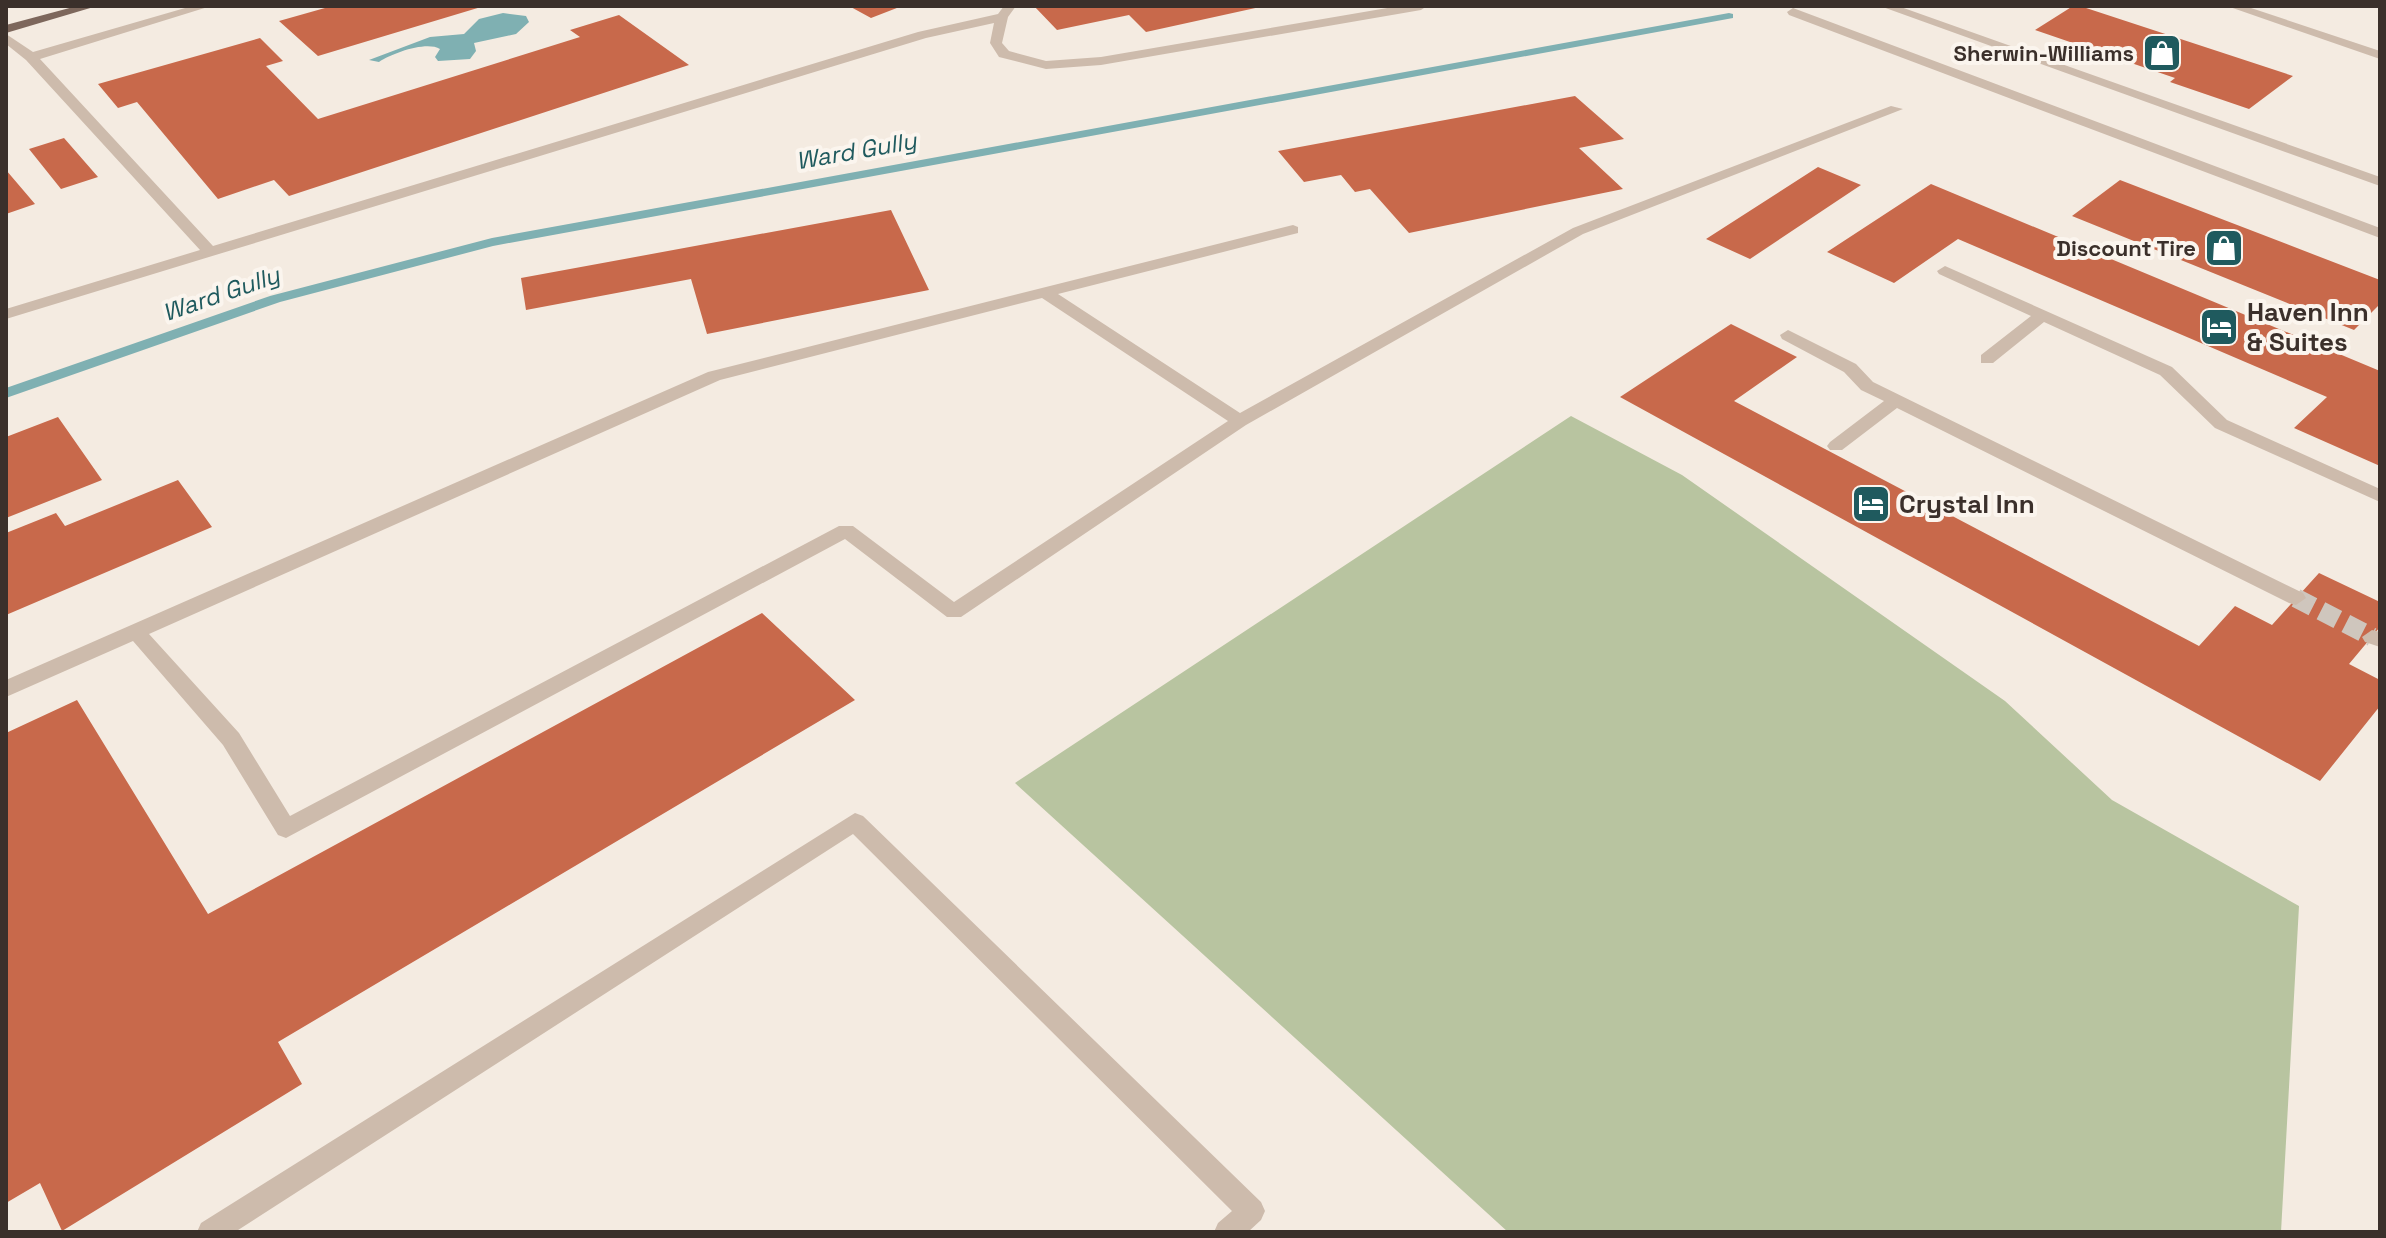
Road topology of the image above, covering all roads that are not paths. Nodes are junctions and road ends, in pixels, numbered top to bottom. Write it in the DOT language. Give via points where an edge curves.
graph roads {
  1 [pos="35,6"];
  2 [pos="91,6"];
  3 [pos="205,6"];
  4 [pos="1421,6"];
  5 [pos="1886,6"];
  6 [pos="2233,6"];
  7 [pos="1006,12"];
  8 [pos="1793,12"];
  9 [pos="48,18"];
  10 [pos="6,29"];
  11 [pos="6,38"];
  12 [pos="2380,55"];
  13 [pos="31,57"];
  14 [pos="1896,109"];
  15 [pos="2380,182"];
  16 [pos="1293,230"];
  17 [pos="2380,233"];
  18 [pos="210,252"];
  19 [pos="1945,271"];
  20 [pos="1044,292"];
  21 [pos="6,314"];
  22 [pos="2042,315"];
  23 [pos="1788,335"];
  24 [pos="1987,359"];
  25 [pos="1896,400"];
  26 [pos="1240,421"];
  27 [pos="1836,446"];
  28 [pos="2380,496"];
  29 [pos="2296,598"];
  30 [pos="135,631"];
  31 [pos="6,689"];
  32 [pos="211,1232"];
  33 [pos="1228,1232"];
  1 -- 9 [label="main road"];
  2 -- 9 [label="main road"];
  3 -- 13 [label="lane"];
  4 -- 7 [label="lane" via="1101,61 1046,65 1004,54 996,43"];
  5 -- 15 [label="lane"];
  6 -- 12 [label="lane"];
  7 -- 18 [label="lane"];
  8 -- 17 [label="lane"];
  9 -- 10 [label="main road"];
  11 -- 13 [label="lane"];
  13 -- 18 [label="lane"];
  14 -- 26 [label="lane" via="1578,231"];
  16 -- 20 [label="lane"];
  18 -- 21 [label="lane"];
  19 -- 22 [label="lane"];
  20 -- 26 [label="lane"];
  20 -- 30 [label="lane" via="714,376"];
  22 -- 24 [label="lane"];
  22 -- 28 [label="lane" via="2166,371 2221,424"];
  23 -- 25 [label="lane"];
  25 -- 27 [label="lane"];
  25 -- 29 [label="lane"];
  26 -- 30 [label="lane" via="954,612 846,530 286,829 231,739"];
  30 -- 31 [label="lane"];
  32 -- 33 [label="lane" via="855,822 1251,1211"];
}
